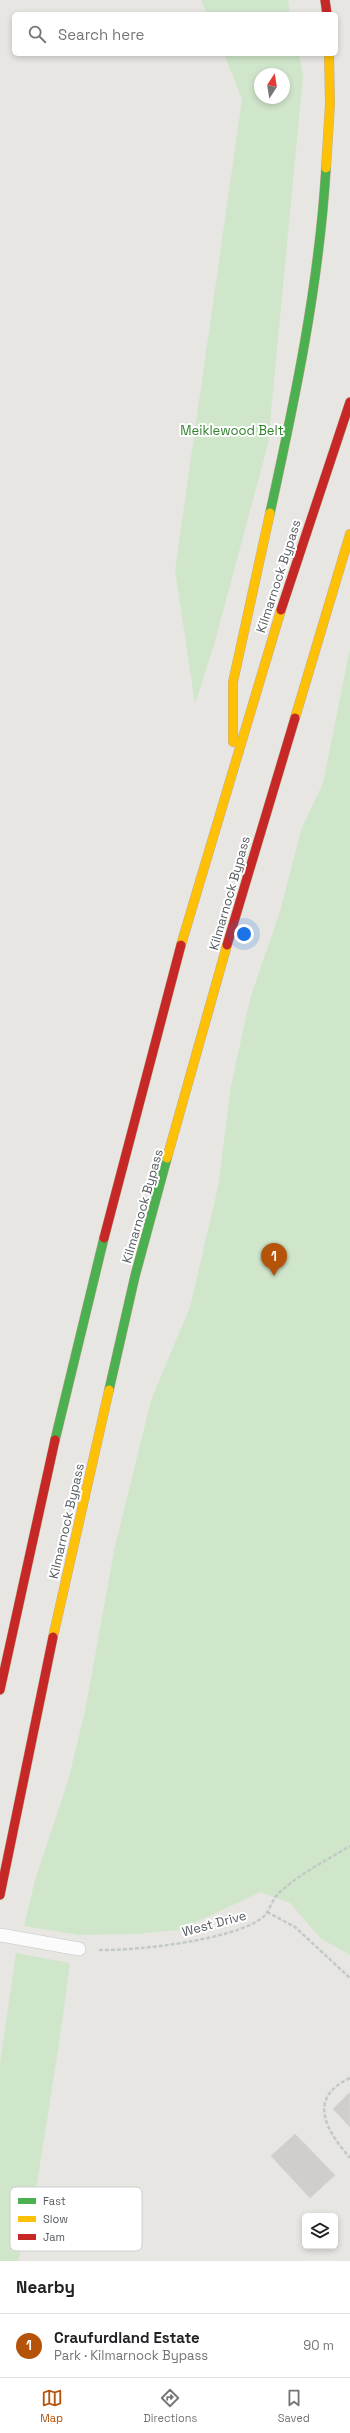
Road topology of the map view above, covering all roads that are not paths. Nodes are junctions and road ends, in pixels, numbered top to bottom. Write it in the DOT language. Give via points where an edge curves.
graph roads {
  1 [pos="325,0"];
  2 [pos="330,0"];
  3 [pos="328,12"];
  4 [pos="328,12"];
  5 [pos="329,56"];
  6 [pos="350,402"];
  7 [pos="350,534"];
  8 [pos="233,765"];
  9 [pos="0,1690"];
  10 [pos="0,1895"];
  11 [pos="0,1935"];
  12 [pos="78,1949"];
  1 -- 3 [label="highway"];
  2 -- 4 [label="highway"];
  5 -- 8 [label="highway" via="330,104 324,197 314,286 300,377 233,682"];
  6 -- 8 [label="highway, Kilmarnock Bypass" via="323,476"];
  7 -- 10 [label="highway, Kilmarnock Bypass" via="204,1023 136,1276 52,1640"];
  8 -- 9 [label="highway, Kilmarnock Bypass" via="120,1169 59,1415"];
  11 -- 12 [label="lane"];
}
